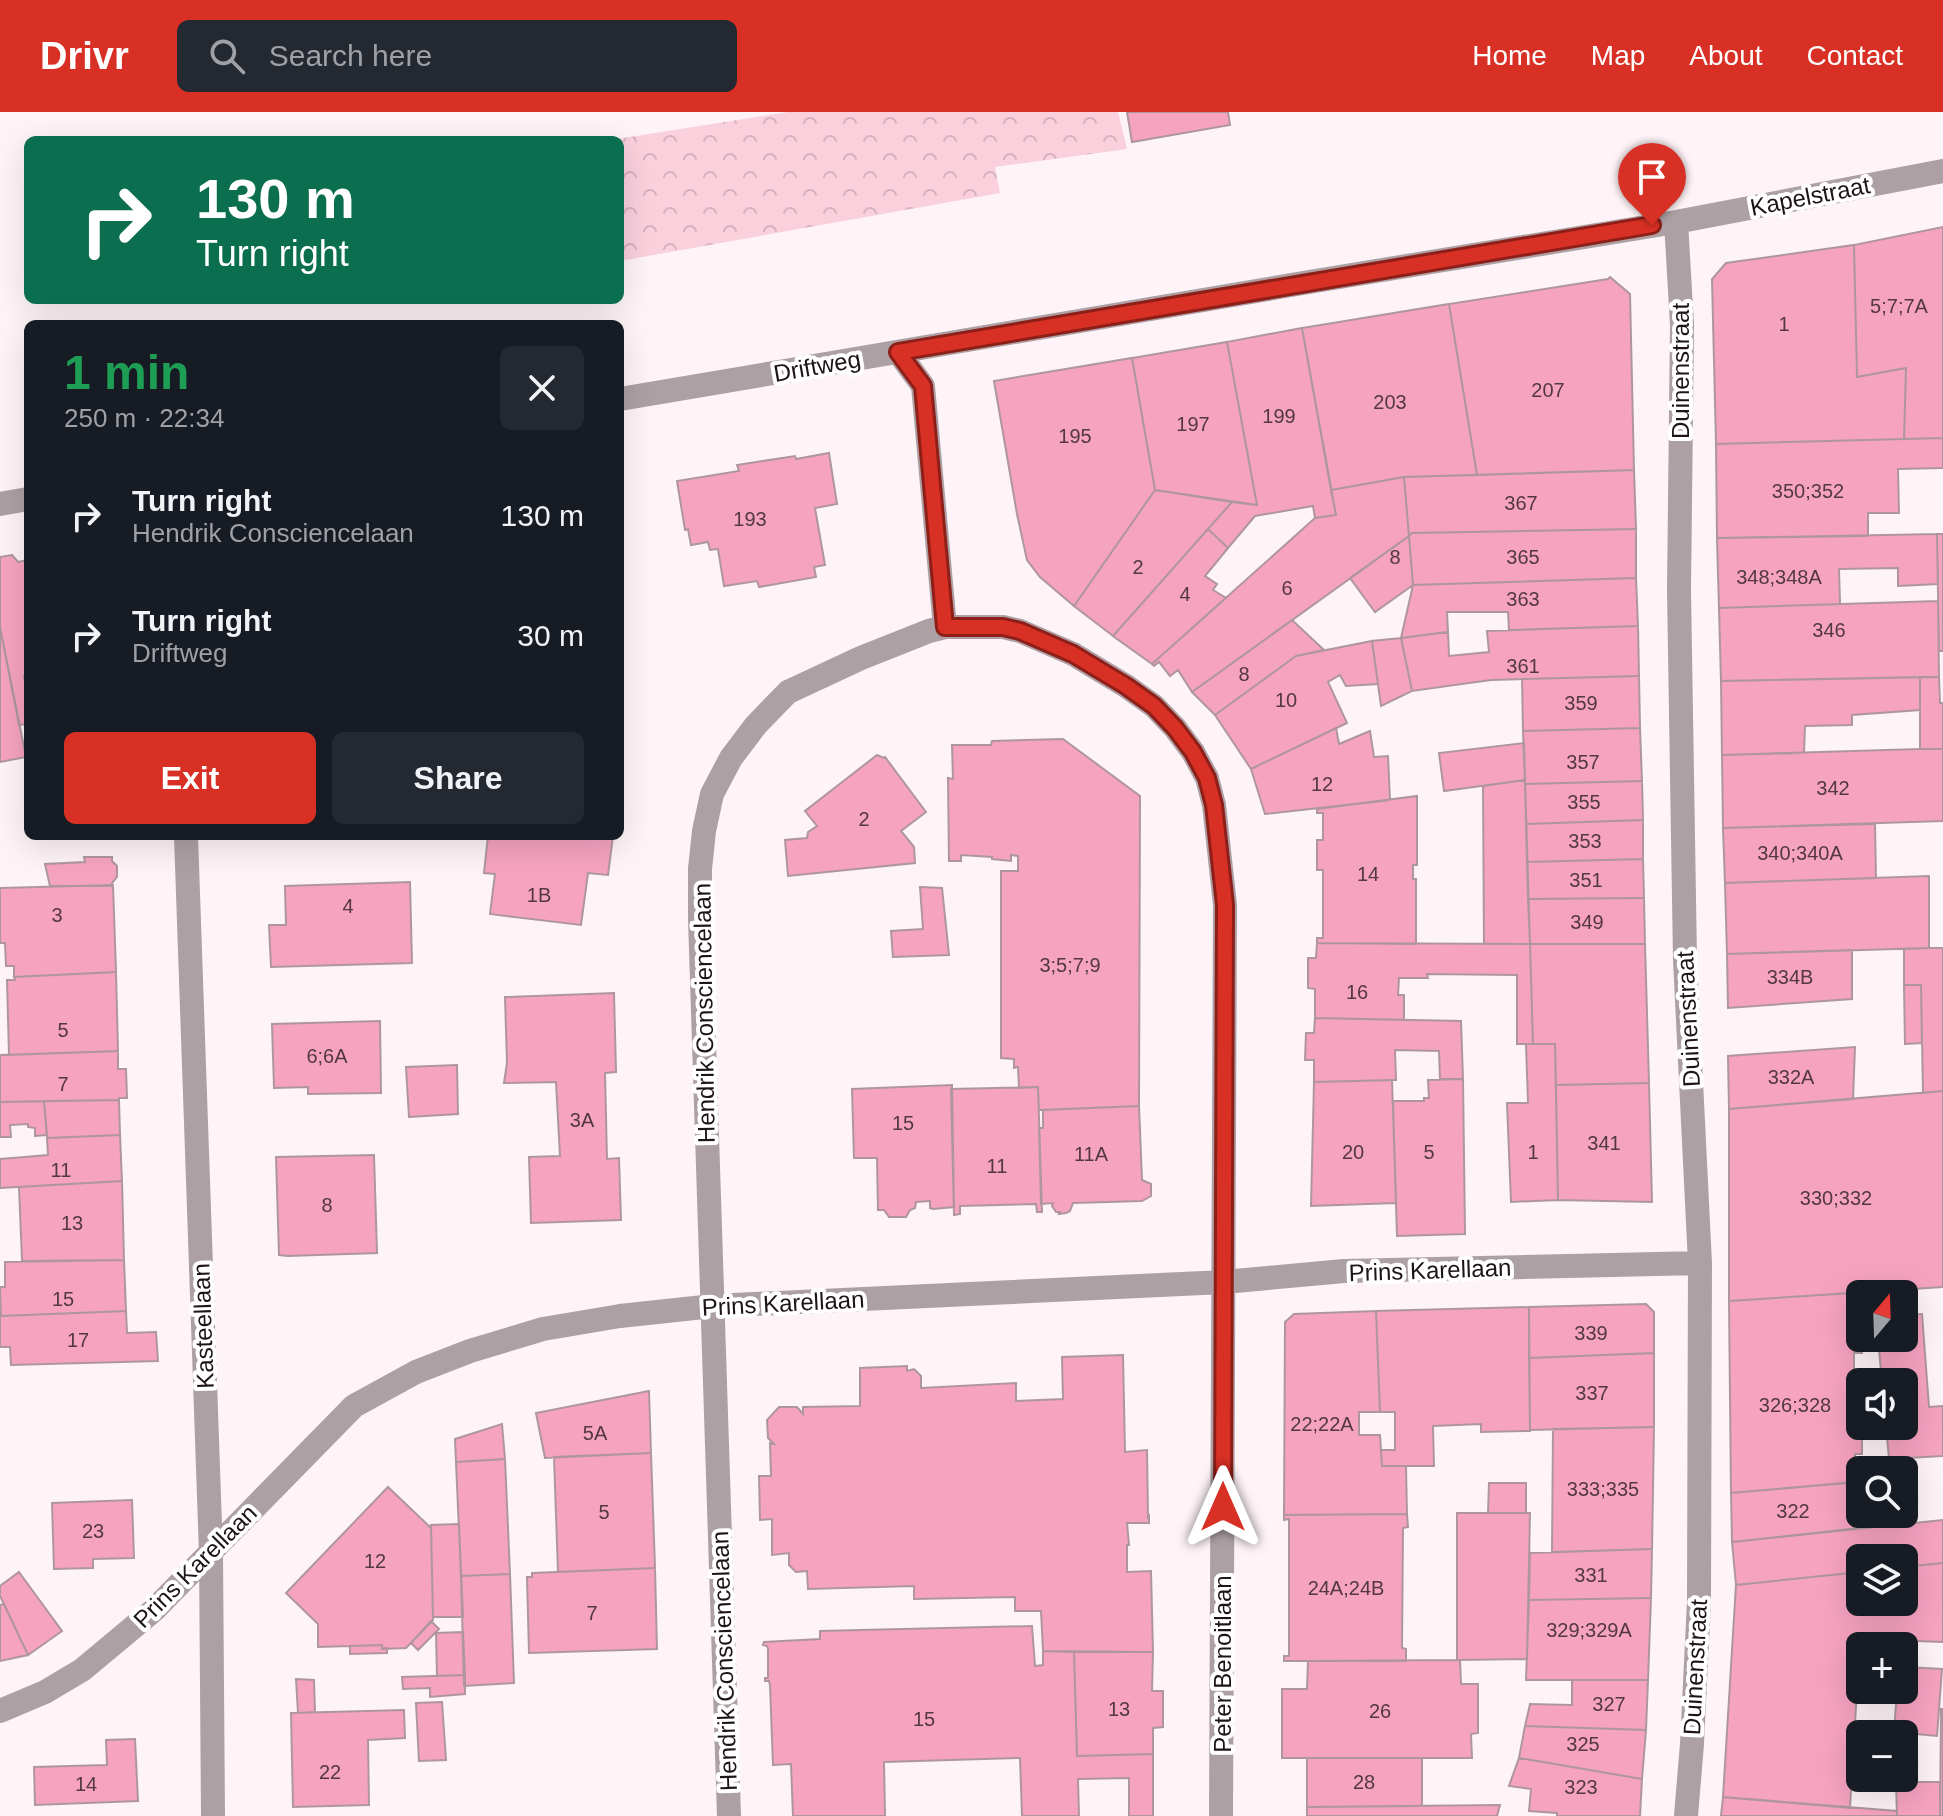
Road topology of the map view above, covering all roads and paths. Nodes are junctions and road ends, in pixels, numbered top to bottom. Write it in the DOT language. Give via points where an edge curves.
graph roads {
  1 [pos="1943,171"];
  2 [pos="1676,222"];
  3 [pos="898,352"];
  4 [pos="624,398"];
  5 [pos="24,500"];
  6 [pos="0,504"];
  7 [pos="945,627"];
  8 [pos="186,840"];
  9 [pos="1700,1263"];
  10 [pos="1224,1282"];
  11 [pos="713,1306"];
  12 [pos="211,1554"];
  13 [pos="0,1711"];
  14 [pos="213,1816"];
  15 [pos="729,1816"];
  16 [pos="1221,1816"];
  17 [pos="1686,1816"];
  1 -- 2 [label="street, Kapelstraat"];
  2 -- 3 [label="street, Driftweg"];
  2 -- 9 [label="street, Duinenstraat" via="1682,325 1679,590 1685,960"];
  3 -- 4 [label="street, Driftweg"];
  3 -- 7 [label="street" via="923,386"];
  5 -- 6 [label="street"];
  7 -- 10 [label="street, Peter Benoitlaan" via="1003,627 1073,654 1154,706 1193,752 1207,778 1225,905"];
  7 -- 11 [label="street, Hendrik Consciencelaan" via="788,692 731,758 712,794 700,869 700,933"];
  8 -- 12 [label="street, Kasteellaan"];
  9 -- 10 [label="street, Prins Karellaan" via="1344,1271"];
  9 -- 17 [label="street, Duinenstraat" via="1699,1601"];
  10 -- 11 [label="street, Prins Karellaan"];
  10 -- 16 [label="street, Peter Benoitlaan"];
  11 -- 12 [label="street, Prins Karellaan" via="543,1329 416,1372 354,1406"];
  11 -- 15 [label="street, Hendrik Consciencelaan"];
  12 -- 13 [label="street, Prins Karellaan" via="82,1670"];
  12 -- 14 [label="street, Kasteellaan"];
}
